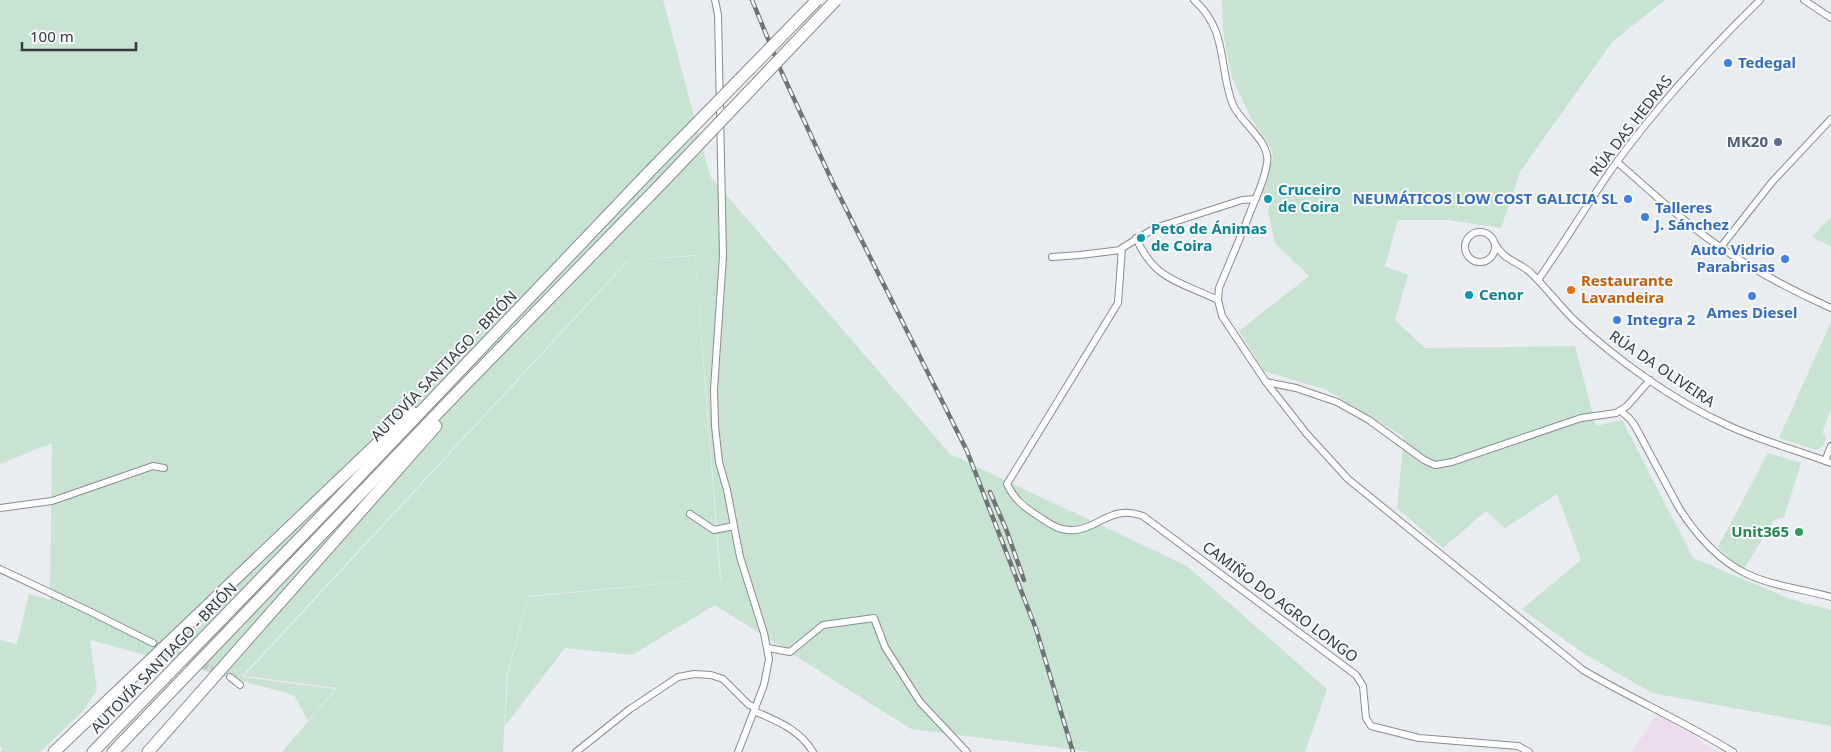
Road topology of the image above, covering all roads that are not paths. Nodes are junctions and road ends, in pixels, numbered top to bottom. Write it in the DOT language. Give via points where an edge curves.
graph roads {
  1 [pos="715,0"];
  2 [pos="817,0"];
  3 [pos="836,0"];
  4 [pos="1194,0"];
  5 [pos="1760,0"];
  6 [pos="1804,0"];
  7 [pos="1831,18"];
  8 [pos="1831,119"];
  9 [pos="1617,162"];
  10 [pos="1255,199"];
  11 [pos="1136,238"];
  12 [pos="1495,244"];
  13 [pos="1720,248"];
  14 [pos="1121,250"];
  15 [pos="1492,256"];
  16 [pos="1505,256"];
  17 [pos="1052,257"];
  18 [pos="1538,280"];
  19 [pos="1218,300"];
  20 [pos="1831,308"];
  21 [pos="1650,380"];
  22 [pos="1266,382"];
  23 [pos="456,394"];
  24 [pos="434,397"];
  25 [pos="1621,411"];
  26 [pos="1831,446"];
  27 [pos="1828,462"];
  28 [pos="164,468"];
  29 [pos="0,508"];
  30 [pos="690,514"];
  31 [pos="734,526"];
  32 [pos="0,569"];
  33 [pos="1831,597"];
  34 [pos="152,643"];
  35 [pos="768,648"];
  36 [pos="230,677"];
  37 [pos="240,685"];
  38 [pos="755,709"];
  39 [pos="54,752"];
  40 [pos="93,752"];
  41 [pos="113,752"];
  42 [pos="148,752"];
  43 [pos="576,752"];
  44 [pos="738,752"];
  45 [pos="813,752"];
  46 [pos="967,752"];
  47 [pos="1529,752"];
  48 [pos="1733,752"];
  1 -- 31 [label="street" via="718,15 723,256 715,372 715,426 719,462"];
  2 -- 24 [label="highway, AUTOVÍA SANTIAGO - BRIÓN, bridge"];
  3 -- 23 [label="highway, AUTOVÍA SANTIAGO - BRIÓN, bridge"];
  4 -- 10 [label="street" via="1206,13 1217,35 1234,105 1268,156"];
  5 -- 9 [label="street, RÚA DAS HEDRAS" via="1682,80"];
  6 -- 7 [label="street"];
  8 -- 13 [label="street" via="1778,175"];
  9 -- 13 [label="street"];
  9 -- 18 [label="street, RÚA DAS HEDRAS"];
  10 -- 11 [label="street" via="1242,200 1155,228"];
  10 -- 19 [label="street"];
  11 -- 14 [label="street"];
  11 -- 19 [label="street" via="1159,272"];
  12 -- 15 [label="street"];
  12 -- 15 [label="street, RÚA DA OLIVEIRA" via="1491,236 1481,231 1471,234 1465,243 1466,253 1473,260 1484,261"];
  12 -- 16 [label="street, RÚA DA OLIVEIRA"];
  13 -- 20 [label="street" via="1779,283"];
  14 -- 17 [label="street"];
  14 -- 47 [label="street, CAMIÑO DO AGRO LONGO" via="1118,303 1007,484 1018,502 1062,529 1080,530 1120,512 1143,516 1356,675 1363,686 1366,718 1371,726 1420,738 1518,746"];
  15 -- 16 [label="street, RÚA DA OLIVEIRA"];
  16 -- 18 [label="street, RÚA DA OLIVEIRA"];
  18 -- 21 [label="street, RÚA DA OLIVEIRA" via="1586,330"];
  19 -- 22 [label="street" via="1222,316"];
  21 -- 25 [label="street"];
  21 -- 27 [label="street, RÚA DA OLIVEIRA" via="1727,425"];
  22 -- 25 [label="street" via="1337,402 1436,465 1581,418"];
  22 -- 48 [label="street" via="1348,479 1583,670"];
  23 -- 41 [label="highway, AUTOVÍA SANTIAGO - BRIÓN"];
  23 -- 42 [label="highway" via="447,413"];
  24 -- 39 [label="highway" via="404,418"];
  24 -- 40 [label="highway, AUTOVÍA SANTIAGO - BRIÓN"];
  25 -- 33 [label="street" via="1630,419 1687,521 1725,560 1754,577"];
  26 -- 27 [label="street"];
  28 -- 29 [label="street" via="152,466 52,501"];
  30 -- 31 [label="street" via="714,530"];
  31 -- 35 [label="street" via="740,557"];
  32 -- 34 [label="street"];
  35 -- 38 [label="street" via="768,670"];
  35 -- 46 [label="street" via="790,652 823,626 874,618 886,648 920,702"];
  36 -- 37 [label="street"];
  38 -- 43 [label="street" via="723,678 694,674 678,677 630,709"];
  38 -- 44 [label="street"];
  38 -- 45 [label="street" via="798,733"];
}
